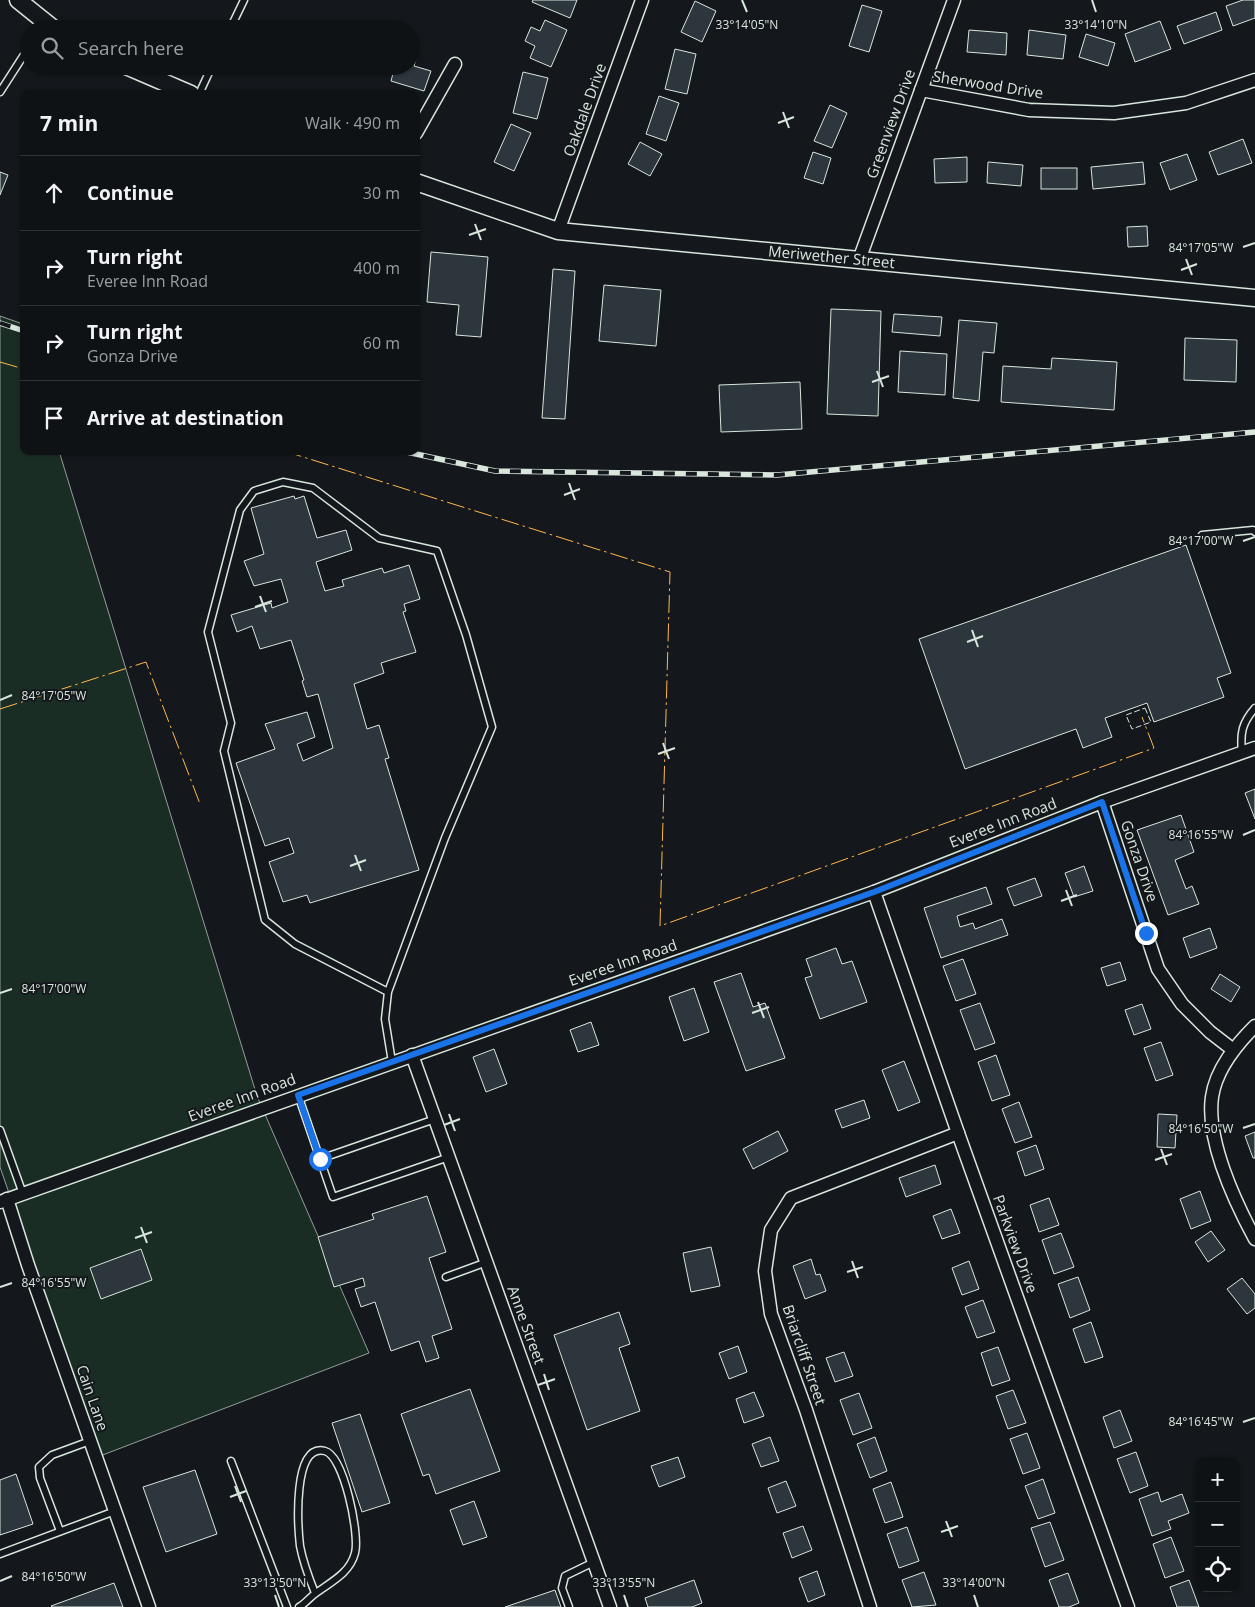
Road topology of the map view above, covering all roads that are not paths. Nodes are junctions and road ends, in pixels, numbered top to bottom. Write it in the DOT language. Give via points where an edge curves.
graph roads {
  1 [pos="18,0"];
  2 [pos="244,0"];
  3 [pos="642,0"];
  4 [pos="954,0"];
  5 [pos="40,20"];
  6 [pos="234,20"];
  7 [pos="20,61"];
  8 [pos="454,64"];
  9 [pos="147,75"];
  10 [pos="208,75"];
  11 [pos="1255,80"];
  12 [pos="182,90"];
  13 [pos="201,90"];
  14 [pos="921,90"];
  15 [pos="0,92"];
  16 [pos="420,126"];
  17 [pos="420,183"];
  18 [pos="558,231"];
  19 [pos="859,260"];
  20 [pos="1255,298"];
  21 [pos="1255,532"];
  22 [pos="1202,535"];
  23 [pos="1255,708"];
  24 [pos="1255,748"];
  25 [pos="1242,752"];
  26 [pos="1102,802"];
  27 [pos="874,892"];
  28 [pos="388,992"];
  29 [pos="1255,1026"];
  30 [pos="1232,1049"];
  31 [pos="412,1055"];
  32 [pos="392,1062"];
  33 [pos="298,1095"];
  34 [pos="435,1119"];
  35 [pos="0,1130"];
  36 [pos="958,1133"];
  37 [pos="449,1157"];
  38 [pos="320,1159"];
  39 [pos="23,1194"];
  40 [pos="4,1201"];
  41 [pos="1255,1239"];
  42 [pos="486,1262"];
  43 [pos="446,1277"];
  44 [pos="90,1441"];
  45 [pos="231,1461"];
  46 [pos="115,1511"];
  47 [pos="60,1531"];
  48 [pos="0,1554"];
  49 [pos="594,1562"];
  50 [pos="315,1594"];
  51 [pos="149,1607"];
  52 [pos="287,1607"];
  53 [pos="298,1607"];
  54 [pos="569,1607"];
  55 [pos="610,1607"];
  56 [pos="870,1607"];
  57 [pos="1128,1607"];
  1 -- 5 [label="street"];
  2 -- 6 [label="lane"];
  3 -- 18 [label="street, Oakdale Drive"];
  4 -- 14 [label="street, Greenview Drive"];
  7 -- 15 [label="lane"];
  8 -- 16 [label="street"];
  9 -- 12 [label="street"];
  10 -- 13 [label="lane"];
  11 -- 14 [label="street, Sherwood Drive" via="1186,103 1114,113 1029,110"];
  14 -- 19 [label="street, Greenview Drive"];
  17 -- 18 [label="street, Meriwether Street"];
  18 -- 19 [label="street, Meriwether Street"];
  19 -- 20 [label="street, Meriwether Street"];
  21 -- 22 [label="lane"];
  23 -- 25 [label="lane" via="1245,719 1240,734"];
  24 -- 25 [label="street, Everee Inn Road"];
  25 -- 26 [label="street, Everee Inn Road"];
  26 -- 27 [label="street, Everee Inn Road"];
  26 -- 30 [label="street, Gonza Drive" via="1158,969 1182,1004"];
  27 -- 31 [label="street, Everee Inn Road"];
  27 -- 36 [label="street, Parkview Drive"];
  28 -- 28 [label="lane" via="445,838 492,727 466,635 437,551 379,538 314,488 283,482 254,491 240,510 208,632 231,723 224,751 265,920 295,944"];
  28 -- 32 [label="lane" via="385,1019"];
  29 -- 30 [label="street"];
  30 -- 41 [label="street" via="1212,1096 1213,1129 1239,1209"];
  31 -- 32 [label="street, Everee Inn Road"];
  31 -- 34 [label="street, Anne Street"];
  32 -- 33 [label="street, Everee Inn Road"];
  33 -- 38 [label="lane"];
  33 -- 39 [label="street, Everee Inn Road"];
  34 -- 37 [label="street, Anne Street"];
  34 -- 38 [label="lane"];
  35 -- 39 [label="lane"];
  36 -- 56 [label="street, Briarcliff Street" via="791,1198 771,1230 765,1272 771,1314"];
  36 -- 57 [label="street, Parkview Drive"];
  37 -- 38 [label="lane" via="333,1197"];
  37 -- 42 [label="street, Anne Street"];
  39 -- 40 [label="street, Everee Inn Road"];
  40 -- 44 [label="street, Cain Lane"];
  42 -- 43 [label="lane"];
  42 -- 49 [label="street, Anne Street"];
  44 -- 46 [label="street, Cain Lane"];
  44 -- 47 [label="lane" via="52,1455 39,1467"];
  45 -- 52 [label="lane"];
  46 -- 47 [label="lane"];
  46 -- 51 [label="street, Cain Lane"];
  47 -- 48 [label="lane"];
  49 -- 54 [label="lane" via="565,1576 562,1588"];
  49 -- 55 [label="street, Anne Street"];
  50 -- 50 [label="lane" via="346,1571 355,1554 357,1535 354,1513 330,1454 316,1450 310,1454 304,1467 298,1492 300,1548"];
  50 -- 53 [label="lane"];
}
